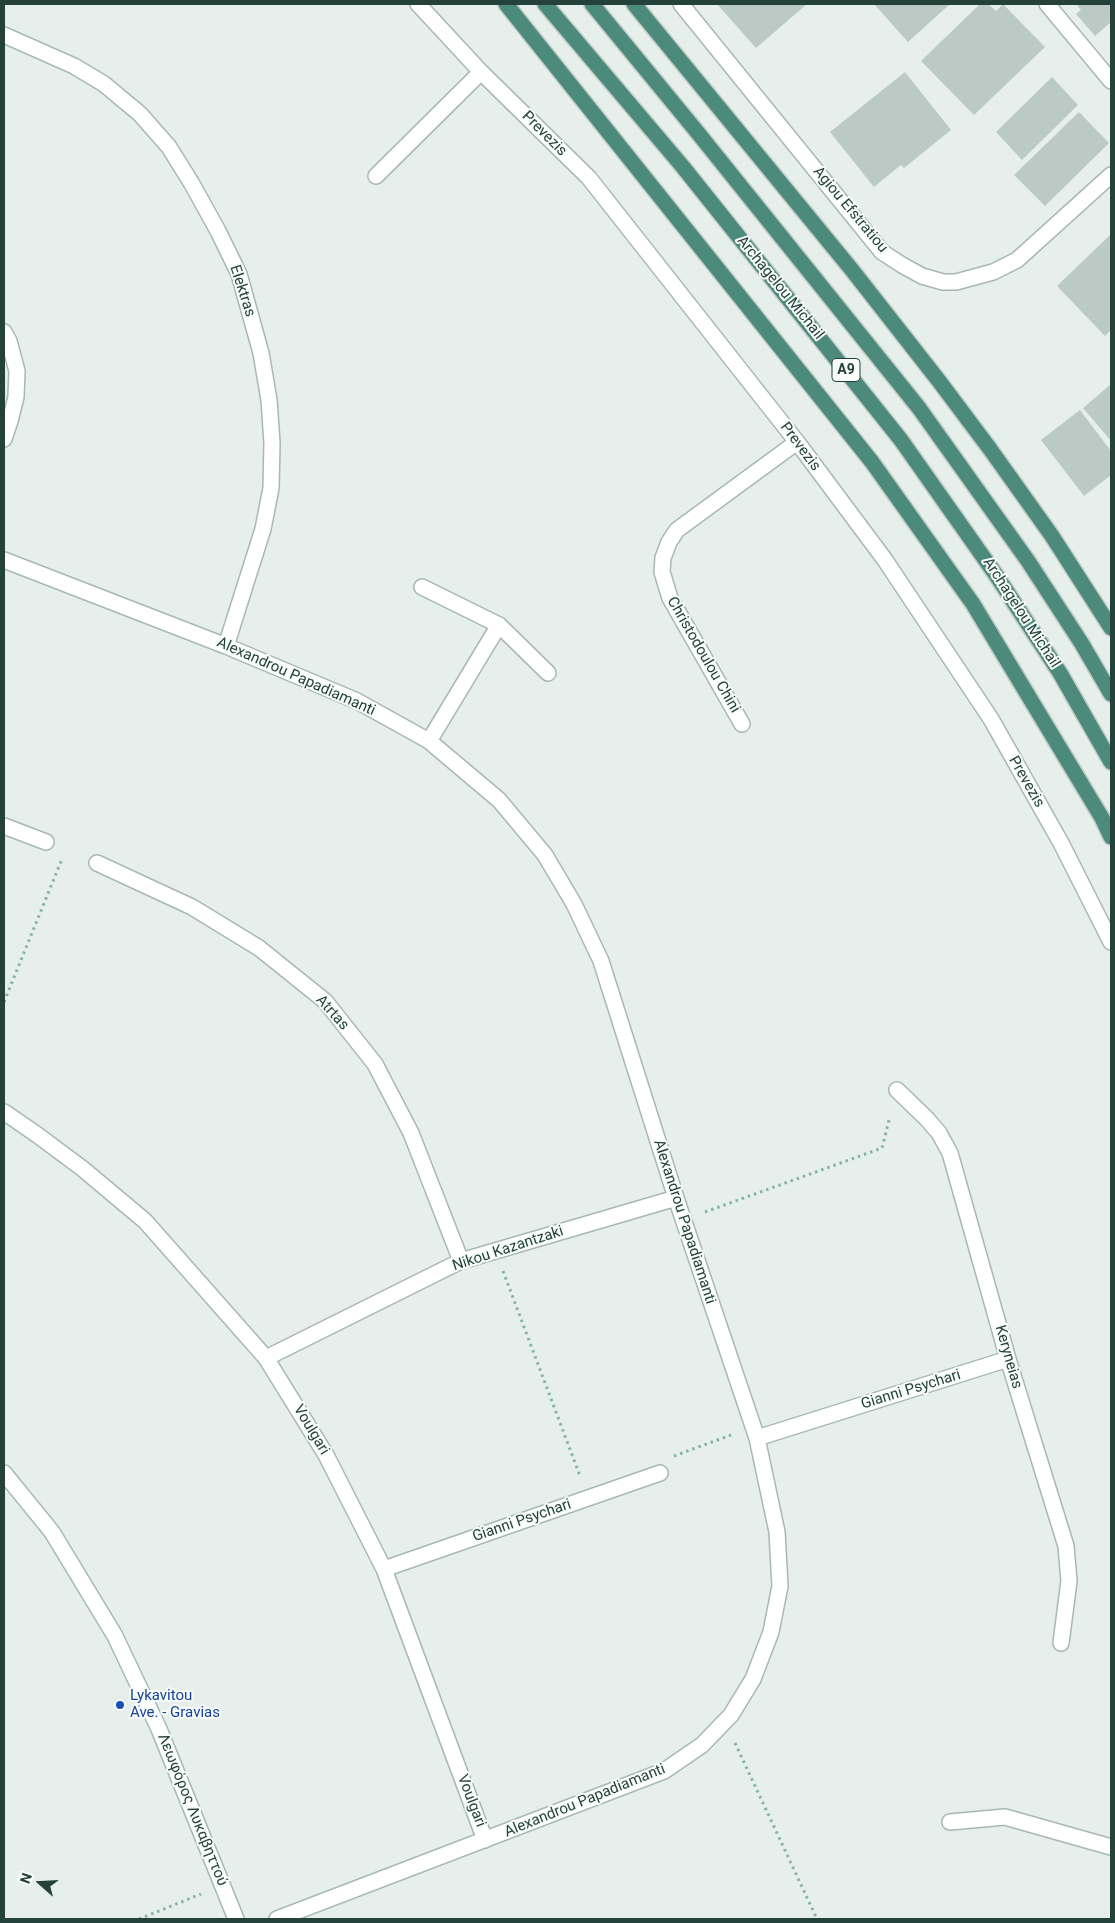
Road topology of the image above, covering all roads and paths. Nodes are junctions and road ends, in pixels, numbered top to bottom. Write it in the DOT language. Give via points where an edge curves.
graph roads {
  1 [pos="418,4"];
  2 [pos="506,4"];
  3 [pos="545,4"];
  4 [pos="592,4"];
  5 [pos="634,4"];
  6 [pos="681,4"];
  7 [pos="1047,4"];
  8 [pos="4,35"];
  9 [pos="481,72"];
  10 [pos="1111,81"];
  11 [pos="376,176"];
  12 [pos="1111,176"];
  13 [pos="4,332"];
  14 [pos="4,439"];
  15 [pos="797,442"];
  16 [pos="4,560"];
  17 [pos="422,586"];
  18 [pos="499,625"];
  19 [pos="1111,628"];
  20 [pos="226,646"];
  21 [pos="548,673"];
  22 [pos="1111,694"];
  23 [pos="742,724"];
  24 [pos="429,741"];
  25 [pos="1111,762"];
  26 [pos="4,826"];
  27 [pos="1111,837"];
  28 [pos="46,842"];
  29 [pos="97,863"];
  30 [pos="1111,942"];
  31 [pos="4,1002"];
  32 [pos="897,1090"];
  33 [pos="4,1112"];
  34 [pos="676,1198"];
  35 [pos="683,1219"];
  36 [pos="496,1250"];
  37 [pos="460,1261"];
  38 [pos="266,1358"];
  39 [pos="1008,1359"];
  40 [pos="755,1433"];
  41 [pos="4,1473"];
  42 [pos="660,1473"];
  43 [pos="588,1498"];
  44 [pos="384,1569"];
  45 [pos="1061,1643"];
  46 [pos="725,1721"];
  47 [pos="950,1822"];
  48 [pos="485,1840"];
  49 [pos="1111,1847"];
  50 [pos="222,1885"];
  51 [pos="140,1919"];
  52 [pos="236,1919"];
  53 [pos="277,1919"];
  54 [pos="817,1919"];
  1 -- 9 [label="street, Prevezis"];
  2 -- 27 [label="highway" via="872,462 973,604"];
  3 -- 25 [label="highway, Archagelou Michail / A9" via="683,167 901,440 1002,583 1060,673"];
  4 -- 22 [label="highway, A9" via="919,408 1028,561"];
  5 -- 19 [label="highway" via="939,381 1052,536"];
  6 -- 12 [label="street, Agiou Efstratiou" via="882,252 922,276 956,282 993,272 1017,260"];
  7 -- 10 [label="street"];
  8 -- 20 [label="street, Elektras" via="74,66 104,84 140,114 170,148 218,231 238,274 261,353 270,400 271,488 263,529"];
  9 -- 11 [label="street"];
  9 -- 15 [label="street, Prevezis" via="589,178"];
  13 -- 14 [label="street" via="17,371 16,397"];
  15 -- 23 [label="street, Christodoulou Chini" via="677,530 668,542 663,558 662,572 670,598"];
  15 -- 30 [label="street, Prevezis" via="885,560 991,719 1061,843"];
  16 -- 20 [label="street, Alexandrou Papadiamanti"];
  17 -- 18 [label="street"];
  18 -- 21 [label="street"];
  18 -- 24 [label="street"];
  20 -- 24 [label="street, Alexandrou Papadiamanti" via="357,701"];
  24 -- 34 [label="street, Alexandrou Papadiamanti" via="499,800 545,855 574,904 601,962"];
  26 -- 28 [label="street"];
  28 -- 31 [label="path" via="66,850"];
  29 -- 37 [label="street, Atrtas" via="192,907 258,948 325,1001 374,1064 411,1133"];
  32 -- 35 [label="path" via="882,1148"];
  32 -- 39 [label="street, Keryneias" via="939,1133 950,1153"];
  33 -- 38 [label="street, Voulgari" via="84,1169 145,1221"];
  34 -- 35 [label="street, Alexandrou Papadiamanti"];
  34 -- 36 [label="street, Nikou Kazantzaki"];
  35 -- 40 [label="street, Alexandrou Papadiamanti"];
  36 -- 37 [label="street, Nikou Kazantzaki"];
  36 -- 43 [label="path"];
  37 -- 38 [label="street, Nikou Kazantzaki"];
  38 -- 44 [label="street, Voulgari" via="326,1455"];
  39 -- 40 [label="street, Gianni Psychari"];
  39 -- 45 [label="street, Keryneias" via="1066,1546 1069,1581"];
  40 -- 42 [label="path" via="664,1460"];
  40 -- 46 [label="street, Alexandrou Papadiamanti" via="777,1532 780,1586 771,1632 753,1679"];
  41 -- 50 [label="street, Λεωφόρος Λυκαβηττού" via="52,1532 115,1636 159,1729"];
  42 -- 43 [label="street, Gianni Psychari"];
  43 -- 44 [label="street, Gianni Psychari"];
  44 -- 48 [label="street, Voulgari"];
  46 -- 48 [label="street, Alexandrou Papadiamanti" via="702,1744 664,1771"];
  46 -- 54 [label="path"];
  47 -- 49 [label="street" via="1005,1817"];
  48 -- 53 [label="street, Alexandrou Papadiamanti"];
  50 -- 51 [label="path"];
  50 -- 52 [label="street, Λεωφόρος Λυκαβηττού"];
}
